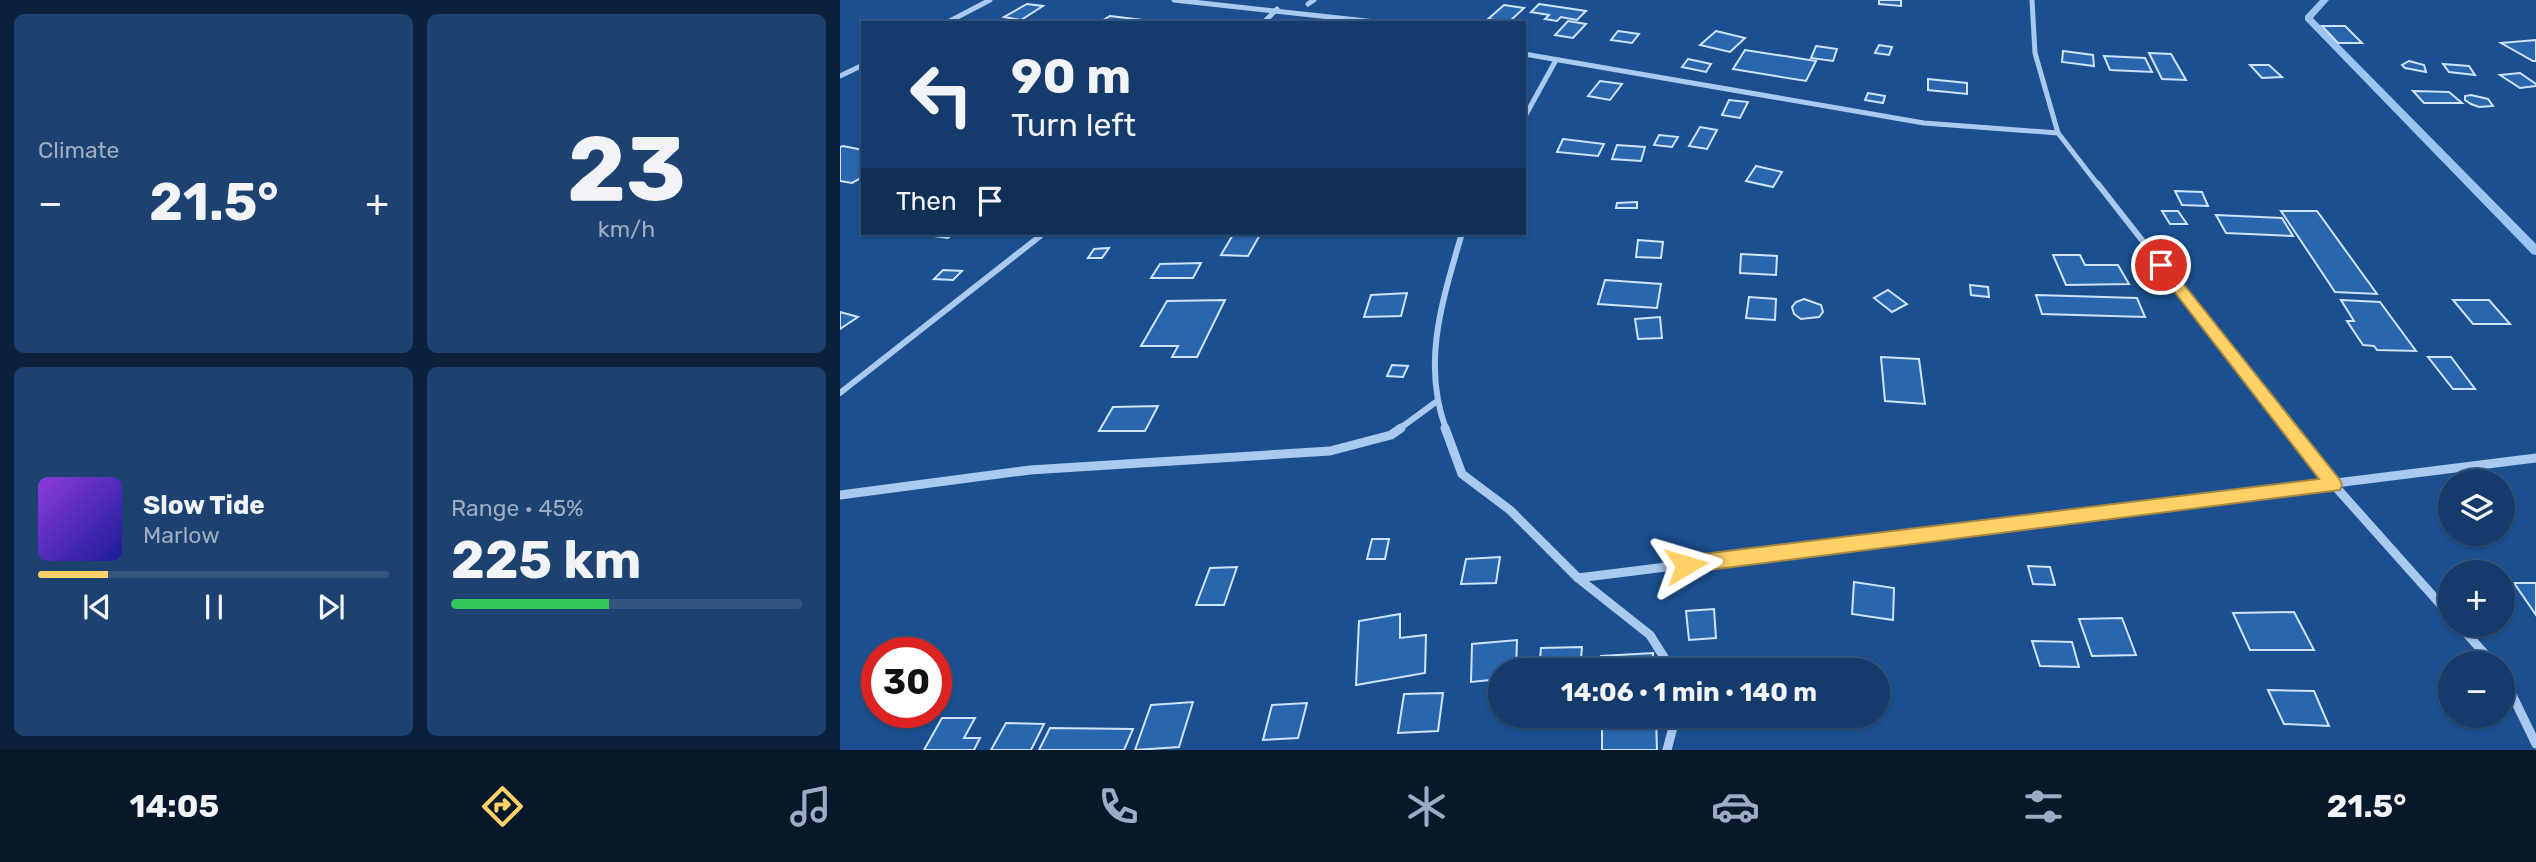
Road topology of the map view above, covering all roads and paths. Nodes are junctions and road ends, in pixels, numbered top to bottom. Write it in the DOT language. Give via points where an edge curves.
graph roads {
  1 [pos="990,0"];
  2 [pos="1174,0"];
  3 [pos="1314,0"];
  4 [pos="2032,0"];
  5 [pos="1308,4"];
  6 [pos="1277,9"];
  7 [pos="950,21"];
  8 [pos="1265,21"];
  9 [pos="1370,21"];
  10 [pos="1526,54"];
  11 [pos="1556,60"];
  12 [pos="861,66"];
  13 [pos="840,76"];
  14 [pos="1526,114"];
  15 [pos="2058,133"];
  16 [pos="1041,235"];
  17 [pos="1461,235"];
  18 [pos="840,393"];
  19 [pos="1436,402"];
  20 [pos="2536,458"];
  21 [pos="2333,485"];
  22 [pos="840,495"];
  23 [pos="1578,578"];
  24 [pos="2438,602"];
  25 [pos="2470,637"];
  26 [pos="2482,651"];
  27 [pos="1664,658"];
  28 [pos="2515,701"];
  29 [pos="1674,728"];
  30 [pos="2536,744"];
  31 [pos="1667,750"];
  1 -- 7 [label="street"];
  2 -- 6 [label="street"];
  3 -- 5 [label="street"];
  4 -- 15 [label="street" via="2035,53"];
  6 -- 8 [label="street"];
  6 -- 9 [label="street"];
  10 -- 11 [label="street"];
  11 -- 14 [label="street"];
  11 -- 15 [label="street" via="1924,123"];
  12 -- 13 [label="street"];
  15 -- 21 [label="street"];
  16 -- 18 [label="street"];
  17 -- 19 [label="street" via="1437,320"];
  19 -- 22 [label="street" via="1391,435 1330,451 1030,470"];
  19 -- 23 [label="street" via="1462,474 1510,510"];
  20 -- 21 [label="street"];
  21 -- 23 [label="street"];
  21 -- 24 [label="street"];
  23 -- 27 [label="street" via="1650,635"];
  25 -- 26 [label="street"];
  28 -- 30 [label="street"];
  29 -- 31 [label="street"];
}
